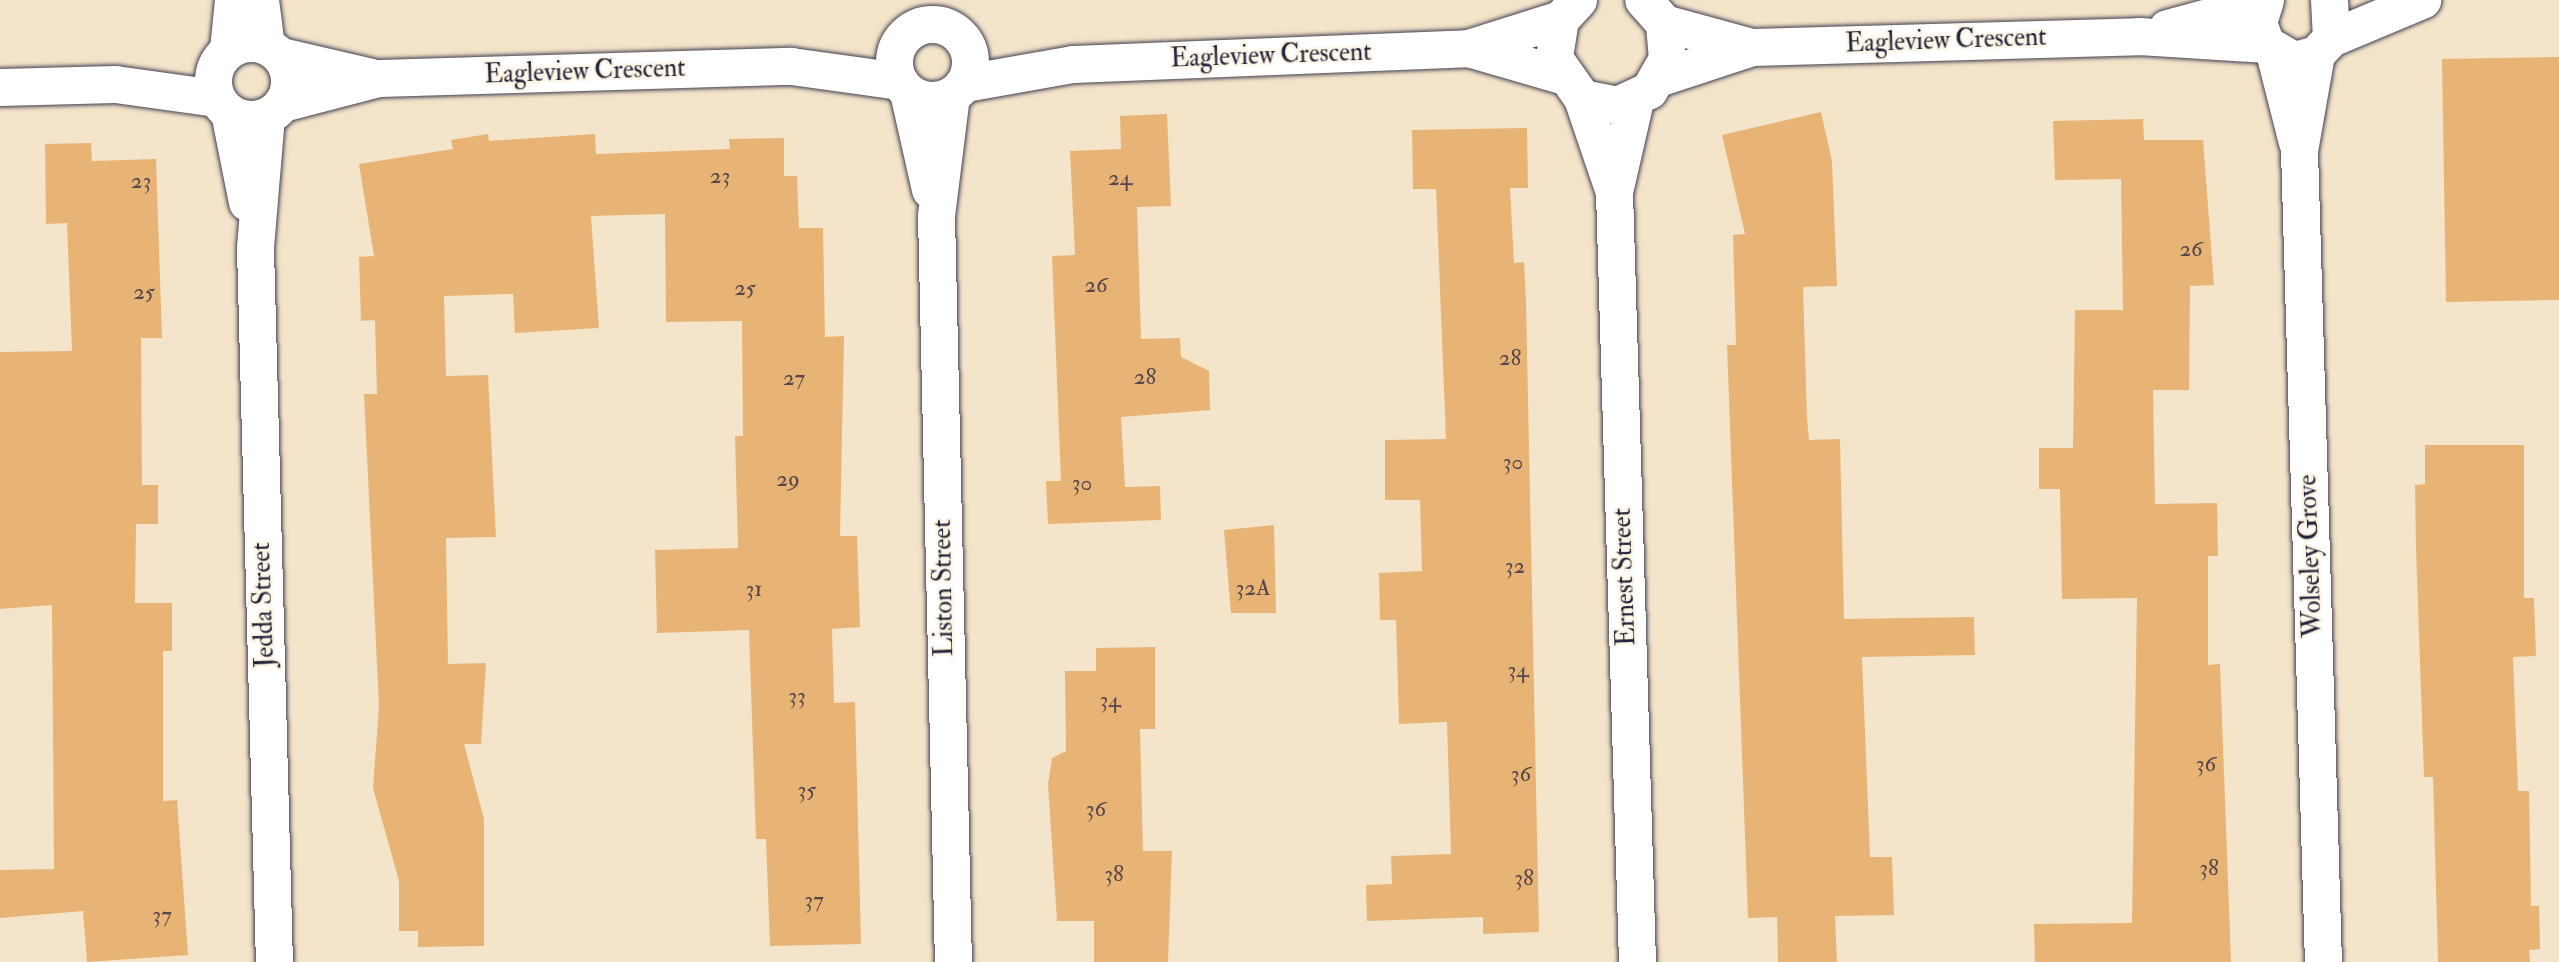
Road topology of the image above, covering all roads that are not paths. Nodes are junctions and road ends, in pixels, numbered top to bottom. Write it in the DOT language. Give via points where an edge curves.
graph roads {
  1 [pos="233,0"];
  2 [pos="260,0"];
  3 [pos="2329,0"];
  4 [pos="2422,0"];
  5 [pos="2264,1"];
  6 [pos="1569,10"];
  7 [pos="1653,12"];
  8 [pos="907,25"];
  9 [pos="954,25"];
  10 [pos="2139,36"];
  11 [pos="2324,46"];
  12 [pos="1752,47"];
  13 [pos="1468,48"];
  14 [pos="2270,48"];
  15 [pos="274,51"];
  16 [pos="223,55"];
  17 [pos="1073,64"];
  18 [pos="791,66"];
  19 [pos="379,78"];
  20 [pos="115,84"];
  21 [pos="1571,86"];
  22 [pos="0,87"];
  23 [pos="904,87"];
  24 [pos="958,89"];
  25 [pos="1648,89"];
  26 [pos="223,105"];
  27 [pos="274,110"];
  28 [pos="2299,150"];
  29 [pos="1614,192"];
  30 [pos="936,215"];
  31 [pos="255,248"];
  32 [pos="274,962"];
  33 [pos="953,962"];
  34 [pos="1637,962"];
  35 [pos="2323,962"];
  1 -- 16 [label="street"];
  2 -- 15 [label="street"];
  3 -- 11 [label="street, Wolseley Grove"];
  4 -- 11 [label="street"];
  5 -- 10 [label="street, Eagleview Crescent"];
  5 -- 14 [label="street, Wolseley Grove" via="2258,23"];
  6 -- 13 [label="street, Eagleview Crescent"];
  6 -- 21 [label="street, Ernest Street" via="1554,58"];
  7 -- 12 [label="street, Eagleview Crescent"];
  7 -- 25 [label="street, Ernest Street" via="1668,41"];
  8 -- 9 [label="street, Eagleview Crescent"];
  8 -- 18 [label="street, Eagleview Crescent"];
  8 -- 23 [label="street, Liston Street"];
  9 -- 17 [label="street, Eagleview Crescent"];
  9 -- 24 [label="street, Liston Street"];
  10 -- 12 [label="street, Eagleview Crescent"];
  10 -- 14 [label="street, Eagleview Crescent"];
  11 -- 14 [label="street, Eagleview Crescent" via="2294,60"];
  11 -- 28 [label="street, Wolseley Grove"];
  12 -- 25 [label="street, Eagleview Crescent"];
  13 -- 17 [label="street, Eagleview Crescent"];
  13 -- 21 [label="street, Eagleview Crescent"];
  14 -- 28 [label="street, Wolseley Grove"];
  15 -- 16 [label="street, Eagleview Crescent"];
  15 -- 19 [label="street, Eagleview Crescent"];
  15 -- 27 [label="street, Jedda Street" via="289,80"];
  16 -- 20 [label="street"];
  16 -- 26 [label="street, Jedda Street"];
  17 -- 24 [label="street, Eagleview Crescent"];
  18 -- 19 [label="street, Eagleview Crescent"];
  18 -- 23 [label="street, Eagleview Crescent"];
  19 -- 27 [label="street, Eagleview Crescent"];
  20 -- 22 [label="street"];
  20 -- 26 [label="street"];
  21 -- 25 [label="street, Eagleview Crescent" via="1599,104"];
  21 -- 29 [label="street, Ernest Street"];
  23 -- 24 [label="street, Eagleview Crescent" via="929,100"];
  23 -- 30 [label="street, Liston Street"];
  24 -- 30 [label="street, Liston Street"];
  25 -- 29 [label="street, Ernest Street"];
  26 -- 27 [label="street"];
  26 -- 31 [label="street, Jedda Street"];
  27 -- 31 [label="street, Jedda Street"];
  28 -- 35 [label="street, Wolseley Grove"];
  29 -- 34 [label="street, Ernest Street"];
  30 -- 33 [label="street, Liston Street"];
  31 -- 32 [label="street, Jedda Street"];
}
